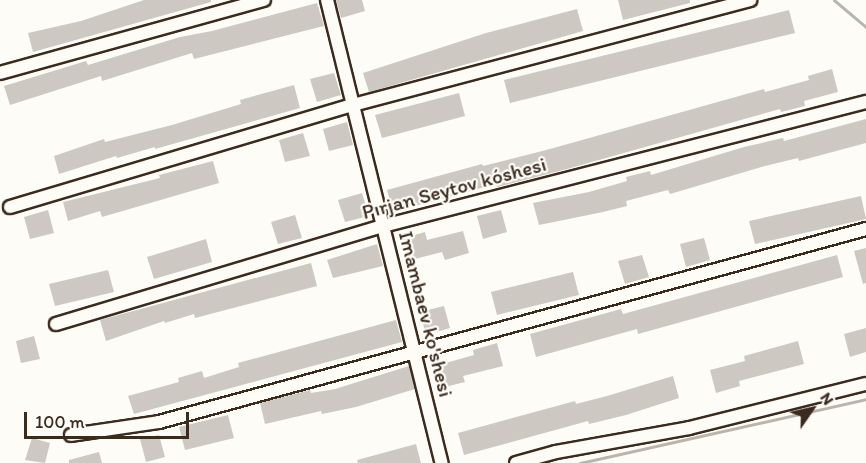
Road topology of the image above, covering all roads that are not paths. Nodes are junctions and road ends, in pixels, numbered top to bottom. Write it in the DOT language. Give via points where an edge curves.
graph roads {
  1 [pos="264,0"];
  2 [pos="327,0"];
  3 [pos="750,0"];
  4 [pos="0,74"];
  5 [pos="866,102"];
  6 [pos="353,105"];
  7 [pos="10,207"];
  8 [pos="383,226"];
  9 [pos="866,229"];
  10 [pos="56,324"];
  11 [pos="416,351"];
  12 [pos="866,384"];
  13 [pos="71,435"];
  14 [pos="442,463"];
  15 [pos="516,463"];
  1 -- 4 [label="street"];
  2 -- 6 [label="street, Imambaev ko'shesi"];
  3 -- 6 [label="street"];
  5 -- 8 [label="street, Pırjan Seytov kóshesi"];
  6 -- 7 [label="street"];
  6 -- 8 [label="street, Imambaev ko'shesi"];
  8 -- 10 [label="street, Pırjan Seytov kóshesi"];
  8 -- 11 [label="street, Imambaev ko'shesi"];
  9 -- 11 [label="street"];
  11 -- 13 [label="street" via="159,422"];
  11 -- 14 [label="street, Imambaev ko'shesi"];
  12 -- 15 [label="street" via="689,428"];
}
